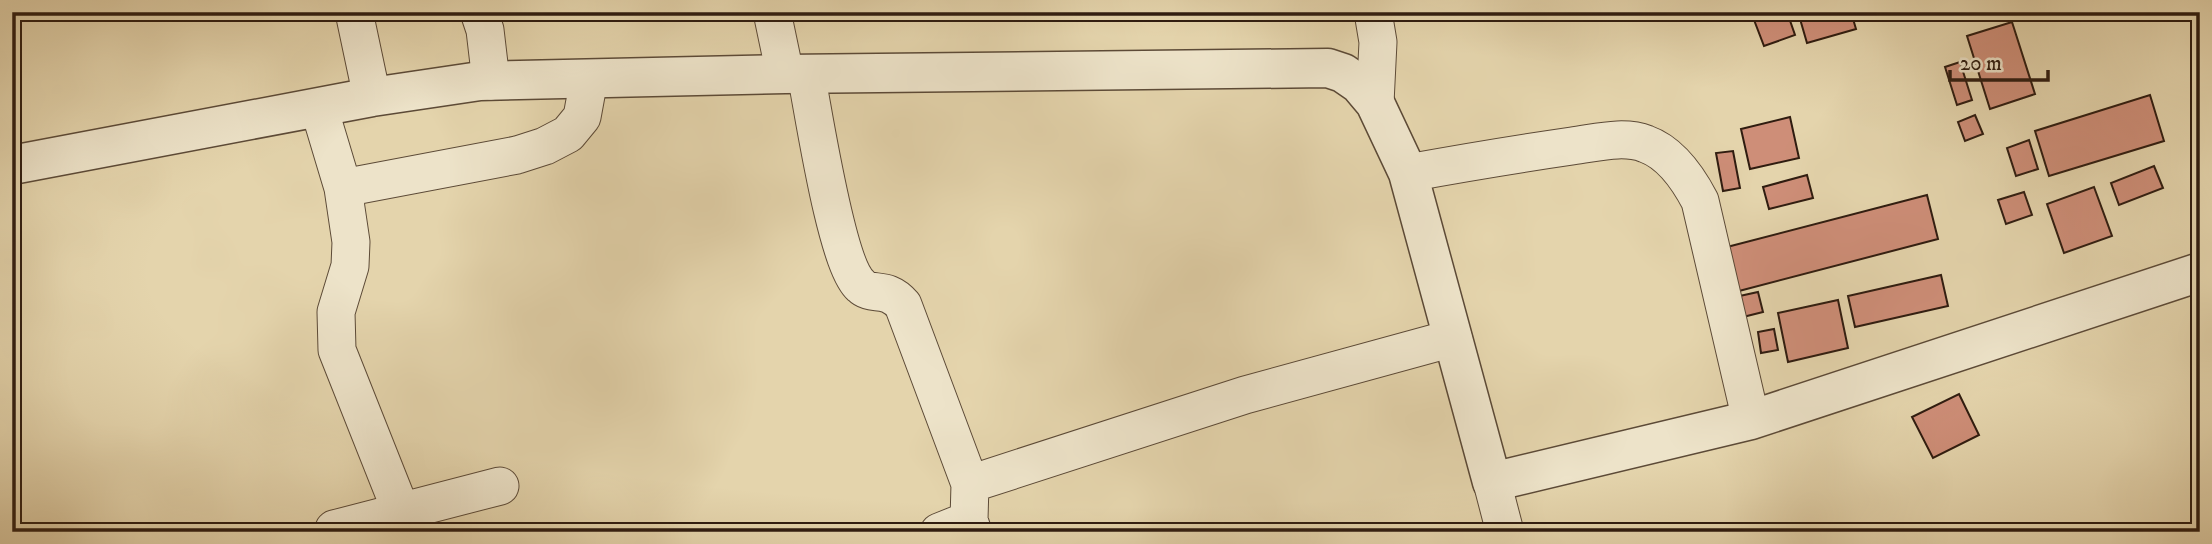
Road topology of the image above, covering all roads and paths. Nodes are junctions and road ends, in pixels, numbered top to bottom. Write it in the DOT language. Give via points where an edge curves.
graph roads {
  1 [pos="354,12"];
  2 [pos="480,12"];
  3 [pos="772,12"];
  4 [pos="1373,12"];
  5 [pos="796,74"];
  6 [pos="589,79"];
  7 [pos="491,81"];
  8 [pos="372,97"];
  9 [pos="1375,103"];
  10 [pos="319,108"];
  11 [pos="12,165"];
  12 [pos="1408,173"];
  13 [pos="343,188"];
  14 [pos="2200,272"];
  15 [pos="1453,338"];
  16 [pos="1751,420"];
  17 [pos="1492,482"];
  18 [pos="970,484"];
  19 [pos="499,486"];
  20 [pos="401,511"];
  21 [pos="960,528"];
  22 [pos="334,529"];
  23 [pos="1505,532"];
  1 -- 8 [label="street"];
  2 -- 7 [label="street"];
  3 -- 5 [label="street"];
  4 -- 9 [label="street" via="1378,42"];
  5 -- 6 [label="street"];
  5 -- 9 [label="street" via="1328,68 1359,84"];
  5 -- 18 [label="street" via="841,246 859,285 887,292 903,305"];
  6 -- 7 [label="street"];
  6 -- 13 [label="street" via="582,117 568,134 545,146"];
  7 -- 8 [label="street"];
  8 -- 10 [label="street"];
  9 -- 12 [label="street"];
  10 -- 11 [label="street"];
  10 -- 13 [label="street"];
  12 -- 15 [label="street"];
  12 -- 16 [label="street" via="1629,139 1666,155 1690,181 1700,201"];
  13 -- 20 [label="street" via="350,266 335,312 337,350"];
  14 -- 16 [label="street"];
  15 -- 17 [label="street"];
  15 -- 18 [label="street" via="1245,395"];
  16 -- 17 [label="street"];
  17 -- 23 [label="street"];
  18 -- 21 [label="street"];
  19 -- 20 [label="street"];
  20 -- 22 [label="street"];
}
